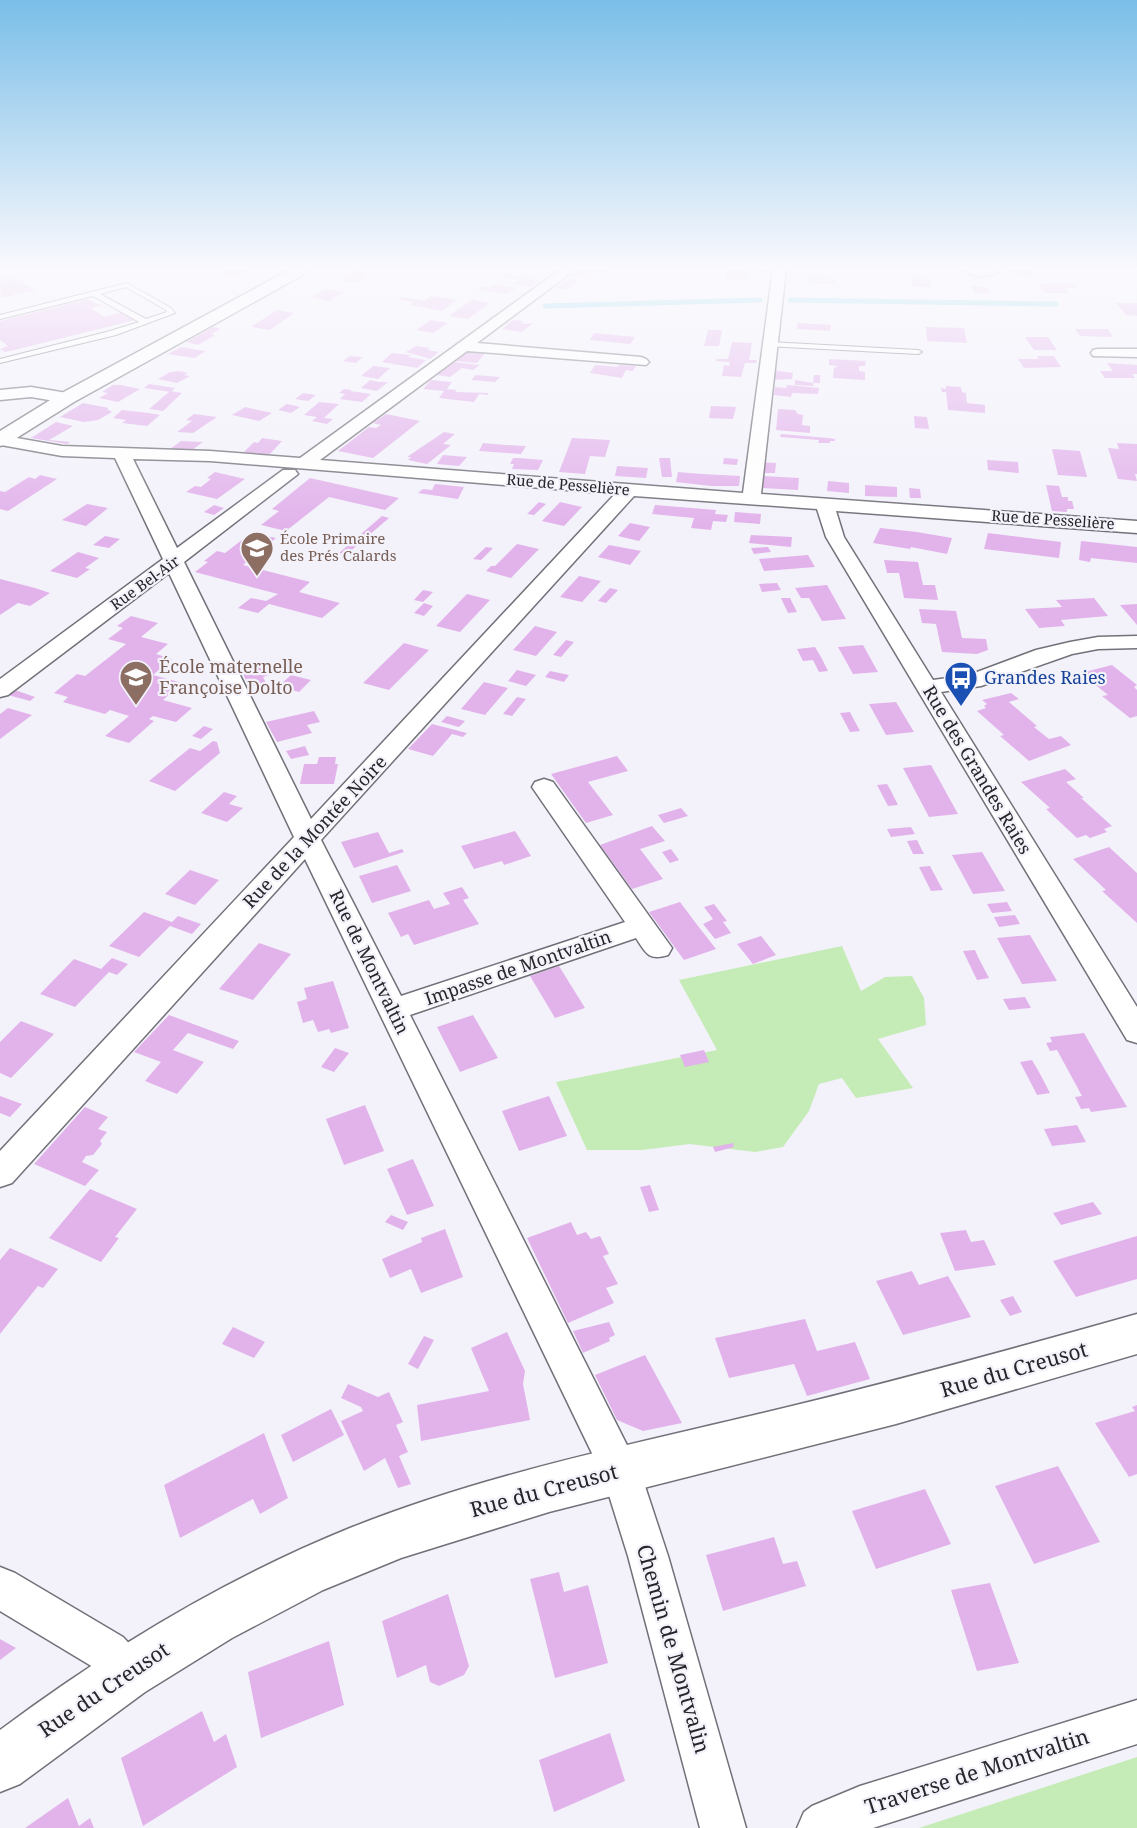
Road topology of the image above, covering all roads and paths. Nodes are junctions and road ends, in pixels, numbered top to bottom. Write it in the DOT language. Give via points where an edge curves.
graph roads {
  1 [pos="27,354"];
  2 [pos="147,354"];
  3 [pos="450,354"];
  4 [pos="554,354"];
  5 [pos="768,354"];
  6 [pos="0,361"];
  7 [pos="641,362"];
  8 [pos="0,395"];
  9 [pos="67,398"];
  10 [pos="0,440"];
  11 [pos="121,452"];
  12 [pos="296,469"];
  13 [pos="629,490"];
  14 [pos="751,499"];
  15 [pos="825,505"];
  16 [pos="1137,526"];
  17 [pos="174,562"];
  18 [pos="1137,642"];
  19 [pos="927,687"];
  20 [pos="0,690"];
  21 [pos="544,787"];
  22 [pos="308,839"];
  23 [pos="393,1010"];
  24 [pos="1137,1032"];
  25 [pos="0,1173"];
  26 [pos="1137,1334"];
  27 [pos="621,1471"];
  28 [pos="0,1588"];
  29 [pos="127,1672"];
  30 [pos="1137,1722"];
  31 [pos="0,1764"];
  32 [pos="723,1828"];
  33 [pos="820,1828"];
  1 -- 6 [label="lane"];
  2 -- 9 [label="main road"];
  3 -- 12 [label="street, Rue Bel-Air"];
  4 -- 7 [label="street"];
  5 -- 14 [label="street"];
  8 -- 9 [label="street" via="31,392"];
  9 -- 10 [label="main road"];
  10 -- 11 [label="street, Rue de Pesselière" via="62,451"];
  11 -- 12 [label="street, Rue de Pesselière" via="200,456"];
  11 -- 17 [label="street, Rue de Montvaltin"];
  12 -- 13 [label="street, Rue de Pesselière"];
  12 -- 17 [label="street, Rue Bel-Air"];
  13 -- 14 [label="street, Rue de Pesselière"];
  13 -- 22 [label="street, Rue de la Montée Noire"];
  14 -- 15 [label="street, Rue de Pesselière"];
  15 -- 16 [label="street, Rue de Pesselière"];
  15 -- 19 [label="street, Rue des Grandes Raies" via="835,537"];
  17 -- 20 [label="street, Rue Bel-Air"];
  17 -- 22 [label="street, Rue de Montvaltin"];
  18 -- 19 [label="street" via="1070,648 973,681"];
  19 -- 24 [label="street, Rue des Grandes Raies"];
  21 -- 23 [label="street, Impasse de Montvaltin" via="650,937"];
  22 -- 23 [label="street, Rue de Montvaltin"];
  22 -- 25 [label="street, Rue de la Montée Noire"];
  23 -- 27 [label="street, Rue de Montvaltin"];
  26 -- 27 [label="main road, Rue du Creusot" via="891,1404"];
  27 -- 29 [label="main road, Rue du Creusot" via="452,1516 353,1552 194,1630"];
  27 -- 32 [label="street, Chemin de Montvalin"];
  28 -- 29 [label="street" via="108,1652"];
  29 -- 31 [label="main road, Rue du Creusot"];
  30 -- 33 [label="street, Traverse de Montvaltin" via="860,1809"];
}
